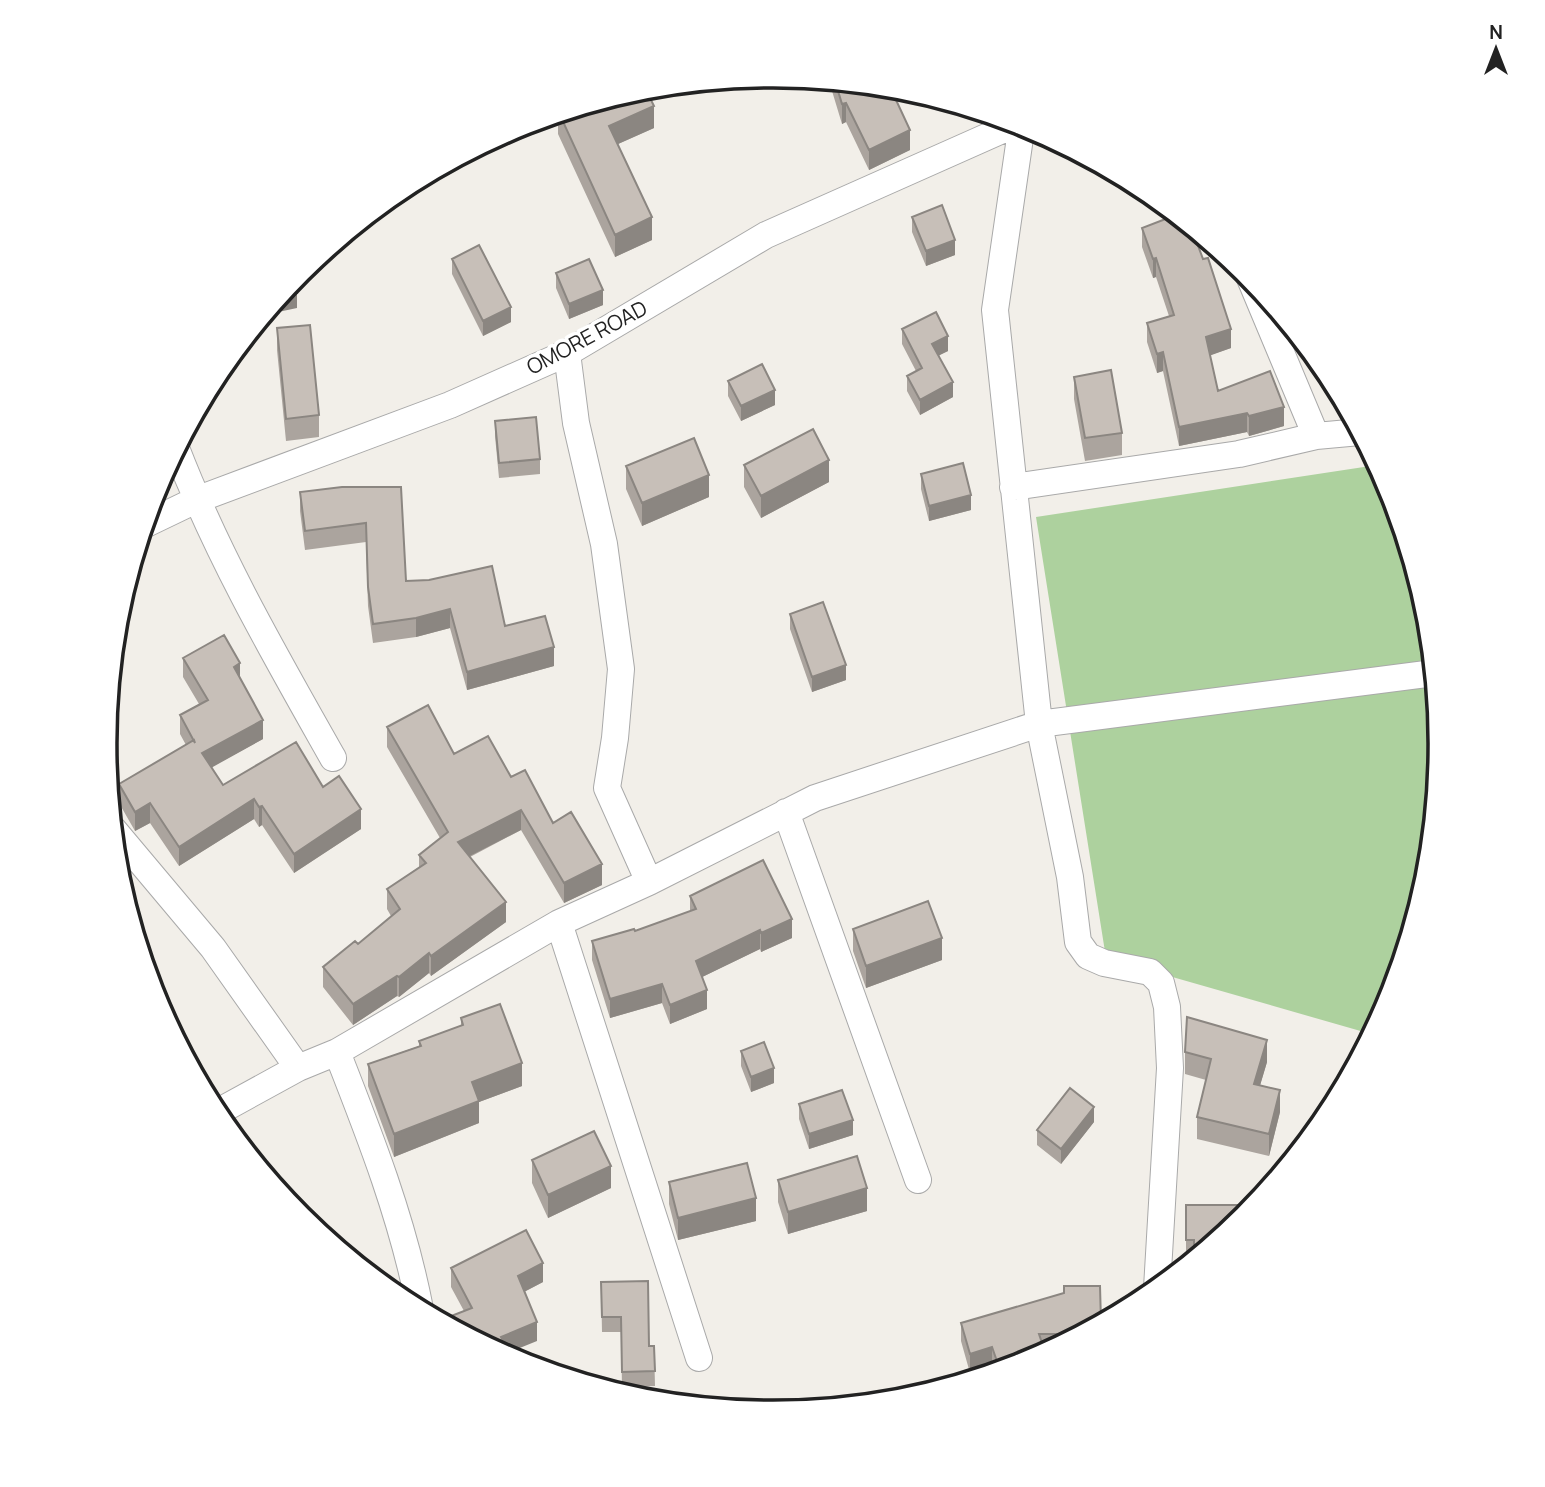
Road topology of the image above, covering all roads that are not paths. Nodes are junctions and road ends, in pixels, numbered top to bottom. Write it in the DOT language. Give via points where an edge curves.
graph roads {
  1 [pos="1006,130"];
  2 [pos="1019,135"];
  3 [pos="1262,307"];
  4 [pos="567,353"];
  5 [pos="1350,433"];
  6 [pos="1316,436"];
  7 [pos="181,460"];
  8 [pos="1013,487"];
  9 [pos="196,500"];
  10 [pos="156,519"];
  11 [pos="1425,674"];
  12 [pos="1039,724"];
  13 [pos="333,758"];
  14 [pos="786,812"];
  15 [pos="124,842"];
  16 [pos="649,882"];
  17 [pos="559,923"];
  18 [pos="337,1052"];
  19 [pos="298,1068"];
  20 [pos="227,1107"];
  21 [pos="918,1180"];
  22 [pos="1158,1274"];
  23 [pos="417,1295"];
  24 [pos="699,1358"];
  1 -- 4 [label="street, OMORE ROAD" via="766,235"];
  2 -- 8 [label="street" via="995,310"];
  3 -- 6 [label="street"];
  4 -- 9 [label="street, OMORE ROAD" via="450,405"];
  4 -- 16 [label="street" via="576,423 604,544 621,669 607,788"];
  5 -- 6 [label="street"];
  6 -- 8 [label="street" via="1239,454"];
  7 -- 9 [label="street"];
  8 -- 12 [label="street"];
  9 -- 10 [label="street, OMORE ROAD"];
  9 -- 13 [label="street" via="250,610"];
  11 -- 12 [label="street"];
  12 -- 14 [label="street" via="815,797"];
  12 -- 22 [label="street" via="1070,877 1078,942 1088,956 1104,963 1150,972 1161,983 1167,1007 1170,1069"];
  14 -- 16 [label="street"];
  14 -- 21 [label="street"];
  15 -- 19 [label="street" via="213,948"];
  16 -- 17 [label="street"];
  17 -- 18 [label="street"];
  17 -- 24 [label="street"];
  18 -- 19 [label="street"];
  18 -- 23 [label="street" via="382,1165"];
  19 -- 20 [label="street"];
}
